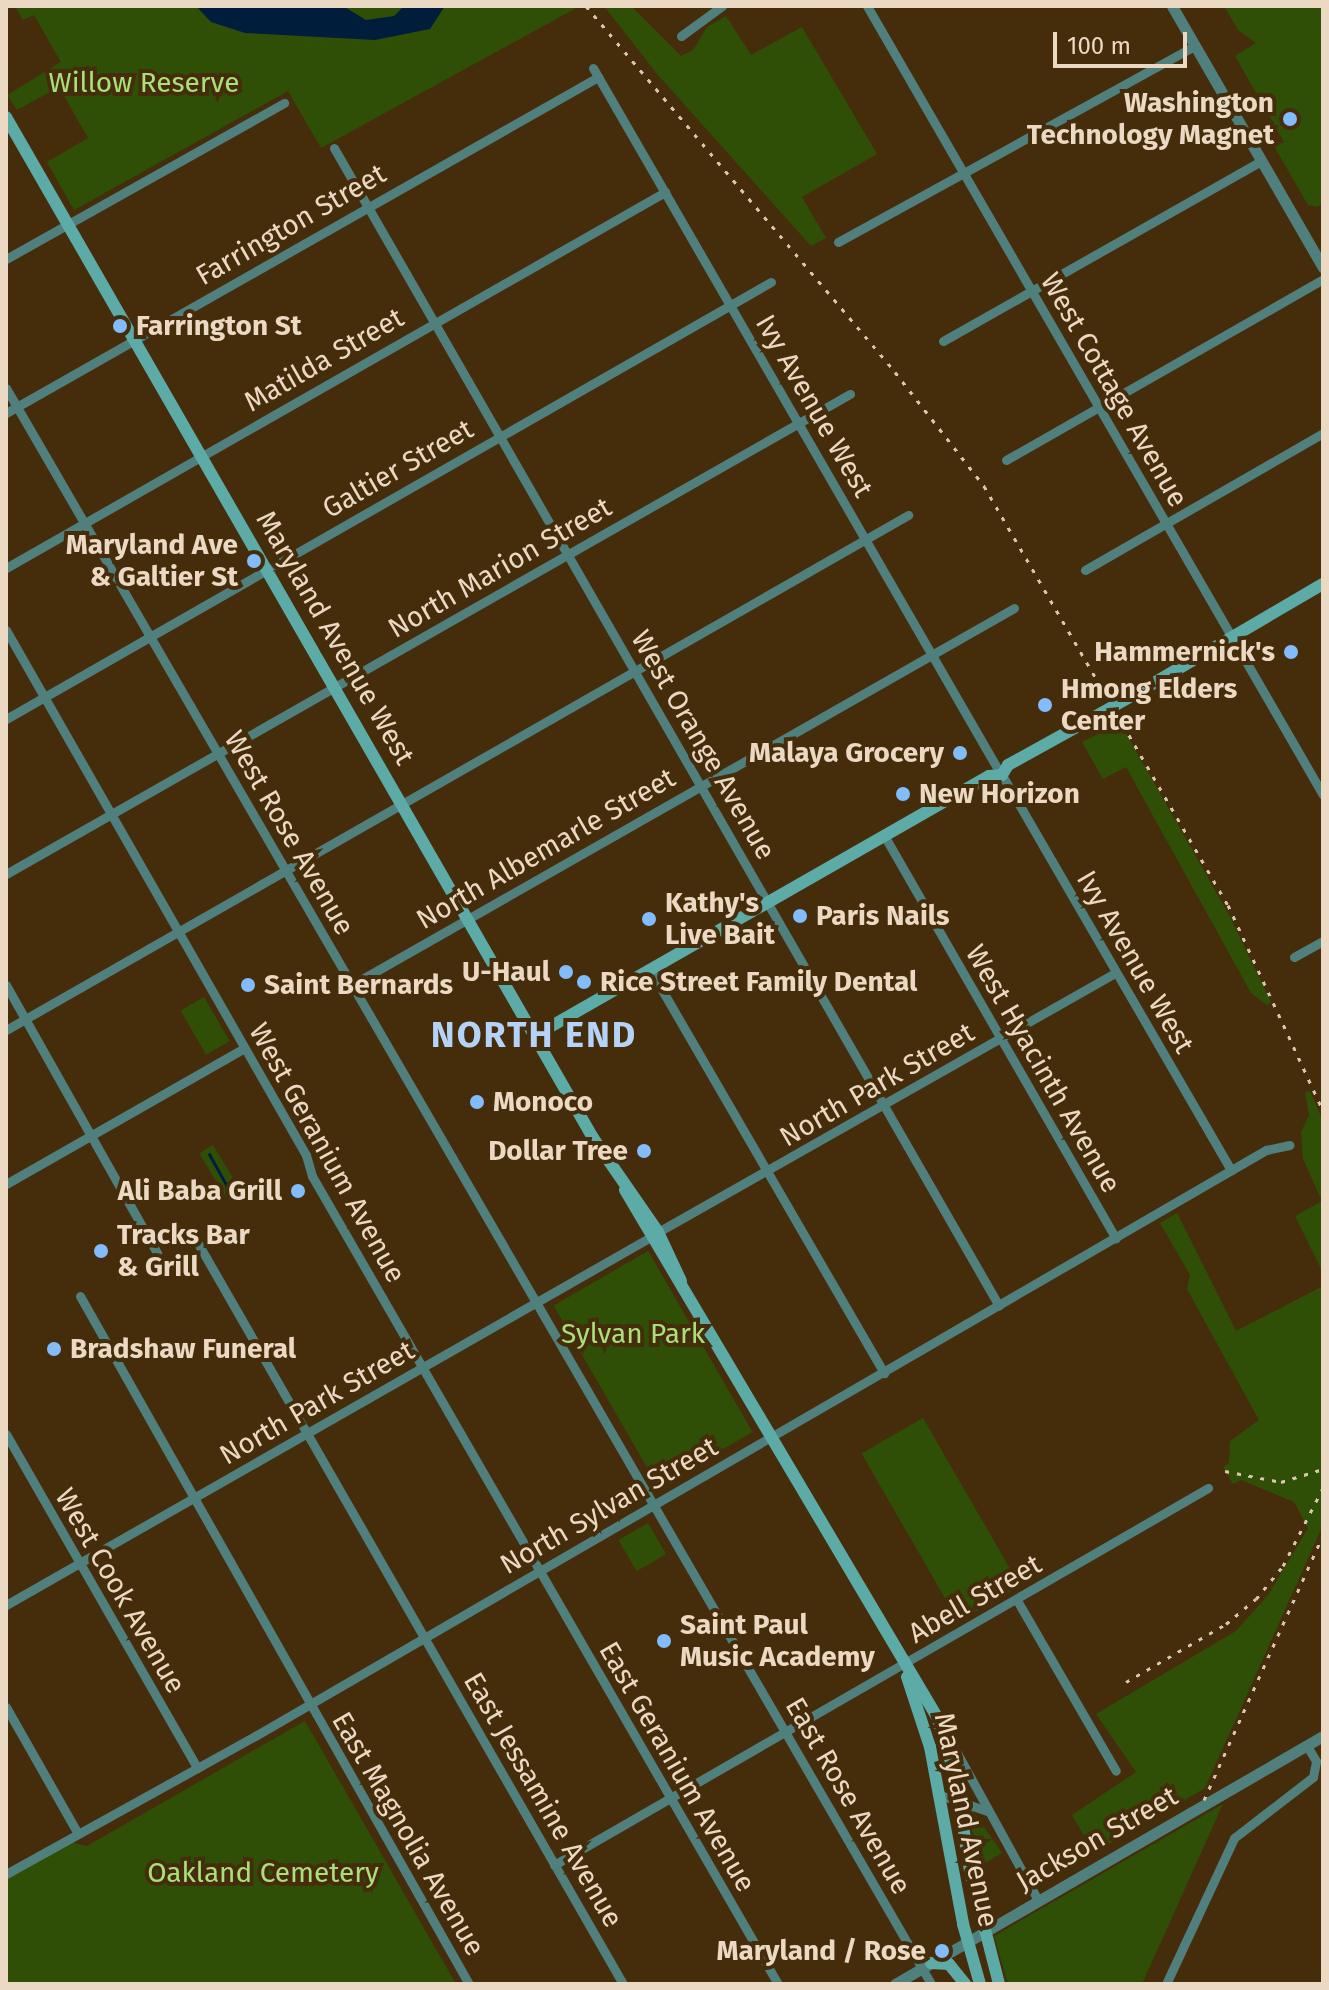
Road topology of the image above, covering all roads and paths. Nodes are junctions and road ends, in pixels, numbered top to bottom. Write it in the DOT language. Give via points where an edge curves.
graph roads {
  1 [pos="722,6"];
  2 [pos="867,6"];
  3 [pos="1172,6"];
  4 [pos="681,36"];
  5 [pos="1195,46"];
  6 [pos="595,73"];
  7 [pos="284,103"];
  8 [pos="6,117"];
  9 [pos="334,148"];
  10 [pos="1261,161"];
  11 [pos="962,172"];
  12 [pos="665,192"];
  13 [pos="366,207"];
  14 [pos="68,224"];
  15 [pos="838,242"];
  16 [pos="6,259"];
  17 [pos="1323,268"];
  18 [pos="1323,279"];
  19 [pos="771,282"];
  20 [pos="1031,291"];
  21 [pos="730,304"];
  22 [pos="433,323"];
  23 [pos="135,339"];
  24 [pos="943,341"];
  25 [pos="6,388"];
  26 [pos="850,394"];
  27 [pos="17,406"];
  28 [pos="1098,407"];
  29 [pos="6,413"];
  30 [pos="797,424"];
  31 [pos="1323,433"];
  32 [pos="499,437"];
  33 [pos="202,455"];
  34 [pos="1006,460"];
  35 [pos="908,515"];
  36 [pos="85,523"];
  37 [pos="1165,523"];
  38 [pos="865,540"];
  39 [pos="567,554"];
  40 [pos="6,568"];
  41 [pos="268,569"];
  42 [pos="1085,570"];
  43 [pos="1323,584"];
  44 [pos="1014,608"];
  45 [pos="6,630"];
  46 [pos="151,636"];
  47 [pos="1233,636"];
  48 [pos="932,655"];
  49 [pos="635,671"];
  50 [pos="335,686"];
  51 [pos="45,697"];
  52 [pos="6,719"];
  53 [pos="218,753"];
  54 [pos="999,771"];
  55 [pos="1323,773"];
  56 [pos="1313,778"];
  57 [pos="701,786"];
  58 [pos="1323,795"];
  59 [pos="403,802"];
  60 [pos="112,814"];
  61 [pos="885,837"];
  62 [pos="284,869"];
  63 [pos="6,874"];
  64 [pos="769,904"];
  65 [pos="470,917"];
  66 [pos="178,930"];
  67 [pos="1323,941"];
  68 [pos="1294,957"];
  69 [pos="651,971"];
  70 [pos="1115,973"];
  71 [pos="6,985"];
  72 [pos="350,986"];
  73 [pos="25,1019"];
  74 [pos="6,1030"];
  75 [pos="534,1036"];
  76 [pos="1000,1040"];
  77 [pos="244,1048"];
  78 [pos="884,1104"];
  79 [pos="91,1135"];
  80 [pos="1289,1145"];
  81 [pos="1231,1170"];
  82 [pos="769,1171"];
  83 [pos="6,1184"];
  84 [pos="192,1233"];
  85 [pos="654,1235"];
  86 [pos="1116,1238"];
  87 [pos="157,1253"];
  88 [pos="80,1296"];
  89 [pos="537,1303"];
  90 [pos="999,1306"];
  91 [pos="422,1369"];
  92 [pos="884,1373"];
  93 [pos="6,1434"];
  94 [pos="306,1435"];
  95 [pos="771,1437"];
  96 [pos="1208,1488"];
  97 [pos="193,1499"];
  98 [pos="655,1505"];
  99 [pos="79,1565"];
  100 [pos="539,1572"];
  101 [pos="1018,1602"];
  102 [pos="6,1605"];
  103 [pos="425,1638"];
  104 [pos="903,1666"];
  105 [pos="309,1705"];
  106 [pos="6,1707"];
  107 [pos="937,1717"];
  108 [pos="787,1731"];
  109 [pos="1323,1736"];
  110 [pos="1307,1746"];
  111 [pos="197,1768"];
  112 [pos="1116,1771"];
  113 [pos="940,1795"];
  114 [pos="670,1799"];
  115 [pos="960,1801"];
  116 [pos="987,1811"];
  117 [pos="77,1832"];
  118 [pos="554,1865"];
  119 [pos="6,1874"];
  120 [pos="1038,1900"];
  121 [pos="985,1932"];
  122 [pos="967,1942"];
  123 [pos="927,1966"];
  124 [pos="469,1984"];
  125 [pos="623,1984"];
  126 [pos="778,1984"];
  127 [pos="895,1984"];
  128 [pos="931,1984"];
  129 [pos="965,1984"];
  130 [pos="980,1984"];
  131 [pos="999,1984"];
  132 [pos="1166,1984"];
  1 -- 4 [label="street"];
  2 -- 11 [label="street, West Cottage Avenue"];
  3 -- 5 [label="street"];
  5 -- 10 [label="street"];
  5 -- 11 [label="street"];
  6 -- 12 [label="street, Ivy Avenue West"];
  6 -- 13 [label="street, Farrington Street"];
  7 -- 14 [label="street"];
  8 -- 14 [label="main road, Maryland Avenue West"];
  9 -- 13 [label="street, West Orange Avenue"];
  10 -- 17 [label="street"];
  10 -- 20 [label="street"];
  11 -- 15 [label="street"];
  11 -- 20 [label="street, West Cottage Avenue"];
  12 -- 21 [label="street, Ivy Avenue West"];
  12 -- 22 [label="street, Matilda Street"];
  13 -- 22 [label="street, West Orange Avenue"];
  13 -- 23 [label="street, Farrington Street"];
  14 -- 16 [label="street"];
  14 -- 23 [label="main road, Maryland Avenue West"];
  18 -- 28 [label="street"];
  19 -- 21 [label="street, Galtier Street"];
  20 -- 24 [label="street"];
  20 -- 28 [label="street, West Cottage Avenue"];
  21 -- 30 [label="street, Ivy Avenue West"];
  21 -- 32 [label="street, Galtier Street"];
  22 -- 32 [label="street, West Orange Avenue"];
  22 -- 33 [label="street, Matilda Street"];
  23 -- 27 [label="street, Farrington Street"];
  23 -- 33 [label="main road, Maryland Avenue West"];
  25 -- 27 [label="street, West Rose Avenue"];
  26 -- 30 [label="street, North Marion Street"];
  27 -- 29 [label="street, Farrington Street"];
  27 -- 36 [label="street, West Rose Avenue"];
  28 -- 34 [label="street"];
  28 -- 37 [label="street, West Cottage Avenue"];
  30 -- 38 [label="street, Ivy Avenue West"];
  30 -- 39 [label="street, North Marion Street"];
  31 -- 37 [label="street"];
  32 -- 39 [label="street, West Orange Avenue"];
  32 -- 41 [label="street, Galtier Street"];
  33 -- 36 [label="street, Matilda Street"];
  33 -- 41 [label="main road, Maryland Avenue West"];
  35 -- 38 [label="street"];
  36 -- 40 [label="street, Matilda Street"];
  36 -- 46 [label="street, West Rose Avenue"];
  37 -- 42 [label="street"];
  37 -- 47 [label="street, West Cottage Avenue"];
  38 -- 48 [label="street, Ivy Avenue West"];
  38 -- 49 [label="street"];
  39 -- 49 [label="street, West Orange Avenue"];
  39 -- 50 [label="street, North Marion Street"];
  41 -- 46 [label="street, Galtier Street"];
  41 -- 50 [label="main road, Maryland Avenue West"];
  43 -- 47 [label="main road"];
  44 -- 48 [label="street, North Albemarle Street"];
  45 -- 51 [label="street, West Geranium Avenue"];
  46 -- 51 [label="street, Galtier Street"];
  46 -- 53 [label="street, West Rose Avenue"];
  47 -- 54 [label="main road, bridge"];
  47 -- 56 [label="street, West Cottage Avenue"];
  48 -- 54 [label="street, Ivy Avenue West"];
  48 -- 57 [label="street, North Albemarle Street"];
  49 -- 57 [label="street, West Orange Avenue"];
  49 -- 59 [label="street"];
  50 -- 53 [label="street, North Marion Street"];
  50 -- 59 [label="main road, Maryland Avenue West"];
  51 -- 52 [label="street, Galtier Street"];
  51 -- 60 [label="street, West Geranium Avenue"];
  53 -- 60 [label="street, North Marion Street"];
  53 -- 62 [label="street, West Rose Avenue"];
  54 -- 61 [label="main road"];
  54 -- 70 [label="street, Ivy Avenue West"];
  55 -- 56 [label="street"];
  56 -- 58 [label="street, West Cottage Avenue"];
  57 -- 64 [label="street, West Orange Avenue"];
  57 -- 65 [label="street, North Albemarle Street"];
  59 -- 62 [label="street"];
  59 -- 65 [label="main road, Maryland Avenue West"];
  60 -- 63 [label="street, North Marion Street"];
  60 -- 66 [label="street, West Geranium Avenue"];
  61 -- 64 [label="main road"];
  61 -- 76 [label="street, West Hyacinth Avenue"];
  62 -- 66 [label="street"];
  62 -- 72 [label="street, West Rose Avenue"];
  64 -- 69 [label="main road"];
  64 -- 78 [label="street, West Orange Avenue"];
  65 -- 72 [label="street, North Albemarle Street"];
  65 -- 75 [label="main road, Maryland Avenue West"];
  66 -- 73 [label="street"];
  66 -- 77 [label="street, West Geranium Avenue"];
  67 -- 68 [label="street"];
  69 -- 75 [label="main road"];
  69 -- 82 [label="street"];
  70 -- 76 [label="street, North Park Street"];
  70 -- 81 [label="street, Ivy Avenue West"];
  71 -- 73 [label="street"];
  72 -- 89 [label="street, West Rose Avenue"];
  73 -- 74 [label="street"];
  73 -- 79 [label="street"];
  75 -- 85 [label="main road, Maryland Avenue West"];
  76 -- 78 [label="street, North Park Street"];
  76 -- 86 [label="street, West Hyacinth Avenue"];
  77 -- 79 [label="street"];
  77 -- 91 [label="street, West Geranium Avenue"];
  78 -- 82 [label="street, North Park Street"];
  78 -- 90 [label="street, West Orange Avenue"];
  79 -- 83 [label="street"];
  79 -- 87 [label="street"];
  80 -- 81 [label="street, North Sylvan Street" via="1266,1150"];
  81 -- 86 [label="street, North Sylvan Street"];
  82 -- 85 [label="street, North Park Street"];
  82 -- 92 [label="street"];
  84 -- 94 [label="street, East Jessamine Avenue"];
  85 -- 89 [label="street, North Park Street"];
  85 -- 95 [label="main road, Maryland Avenue West"];
  86 -- 90 [label="street, North Sylvan Street"];
  88 -- 97 [label="street, East Magnolia Avenue"];
  89 -- 91 [label="street, North Park Street"];
  89 -- 98 [label="street, West Rose Avenue"];
  90 -- 92 [label="street, North Sylvan Street"];
  91 -- 94 [label="street, North Park Street"];
  91 -- 100 [label="street, West Geranium Avenue"];
  92 -- 95 [label="street, North Sylvan Street"];
  93 -- 99 [label="street, West Cook Avenue"];
  94 -- 97 [label="street, North Park Street"];
  94 -- 103 [label="street, East Jessamine Avenue"];
  95 -- 98 [label="street, North Sylvan Street"];
  95 -- 104 [label="main road, Maryland Avenue West"];
  96 -- 101 [label="street, Abell Street"];
  97 -- 99 [label="street, North Park Street"];
  97 -- 105 [label="street, East Magnolia Avenue"];
  98 -- 100 [label="street, North Sylvan Street"];
  98 -- 108 [label="street, East Rose Avenue"];
  99 -- 102 [label="street, North Park Street"];
  99 -- 111 [label="street, West Cook Avenue"];
  100 -- 103 [label="street, North Sylvan Street"];
  100 -- 114 [label="street, East Geranium Avenue"];
  101 -- 104 [label="street, Abell Street"];
  101 -- 112 [label="street"];
  103 -- 105 [label="street, North Sylvan Street"];
  103 -- 118 [label="street, East Jessamine Avenue"];
  104 -- 107 [label="main road, Maryland Avenue"];
  104 -- 108 [label="street, Abell Street"];
  104 -- 113 [label="main road, Maryland Avenue" via="926,1731"];
  105 -- 111 [label="street, North Sylvan Street"];
  105 -- 124 [label="street, East Magnolia Avenue"];
  106 -- 117 [label="street"];
  107 -- 115 [label="main road, Maryland Avenue"];
  107 -- 116 [label="street"];
  108 -- 114 [label="street, Abell Street"];
  108 -- 123 [label="street, East Rose Avenue"];
  109 -- 110 [label="street, Jackson Street"];
  110 -- 120 [label="street, Jackson Street"];
  110 -- 132 [label="street" via="1316,1761 1313,1777 1234,1838"];
  111 -- 117 [label="street, North Sylvan Street" via="91,1830"];
  113 -- 115 [label="street"];
  113 -- 122 [label="main road, Maryland Avenue"];
  114 -- 118 [label="street, Abell Street"];
  114 -- 126 [label="street, East Geranium Avenue"];
  115 -- 116 [label="street"];
  115 -- 121 [label="main road, Maryland Avenue"];
  116 -- 120 [label="street"];
  117 -- 119 [label="street, North Sylvan Street"];
  118 -- 125 [label="street, East Jessamine Avenue"];
  120 -- 121 [label="street, Jackson Street"];
  121 -- 122 [label="street, Jackson Street"];
  121 -- 131 [label="main road, Maryland Avenue"];
  122 -- 123 [label="street, Jackson Street"];
  122 -- 130 [label="main road, Maryland Avenue"];
  123 -- 127 [label="street, Jackson Street"];
  123 -- 128 [label="street, East Rose Avenue"];
  123 -- 129 [label="main road" via="949,1964"];
}
